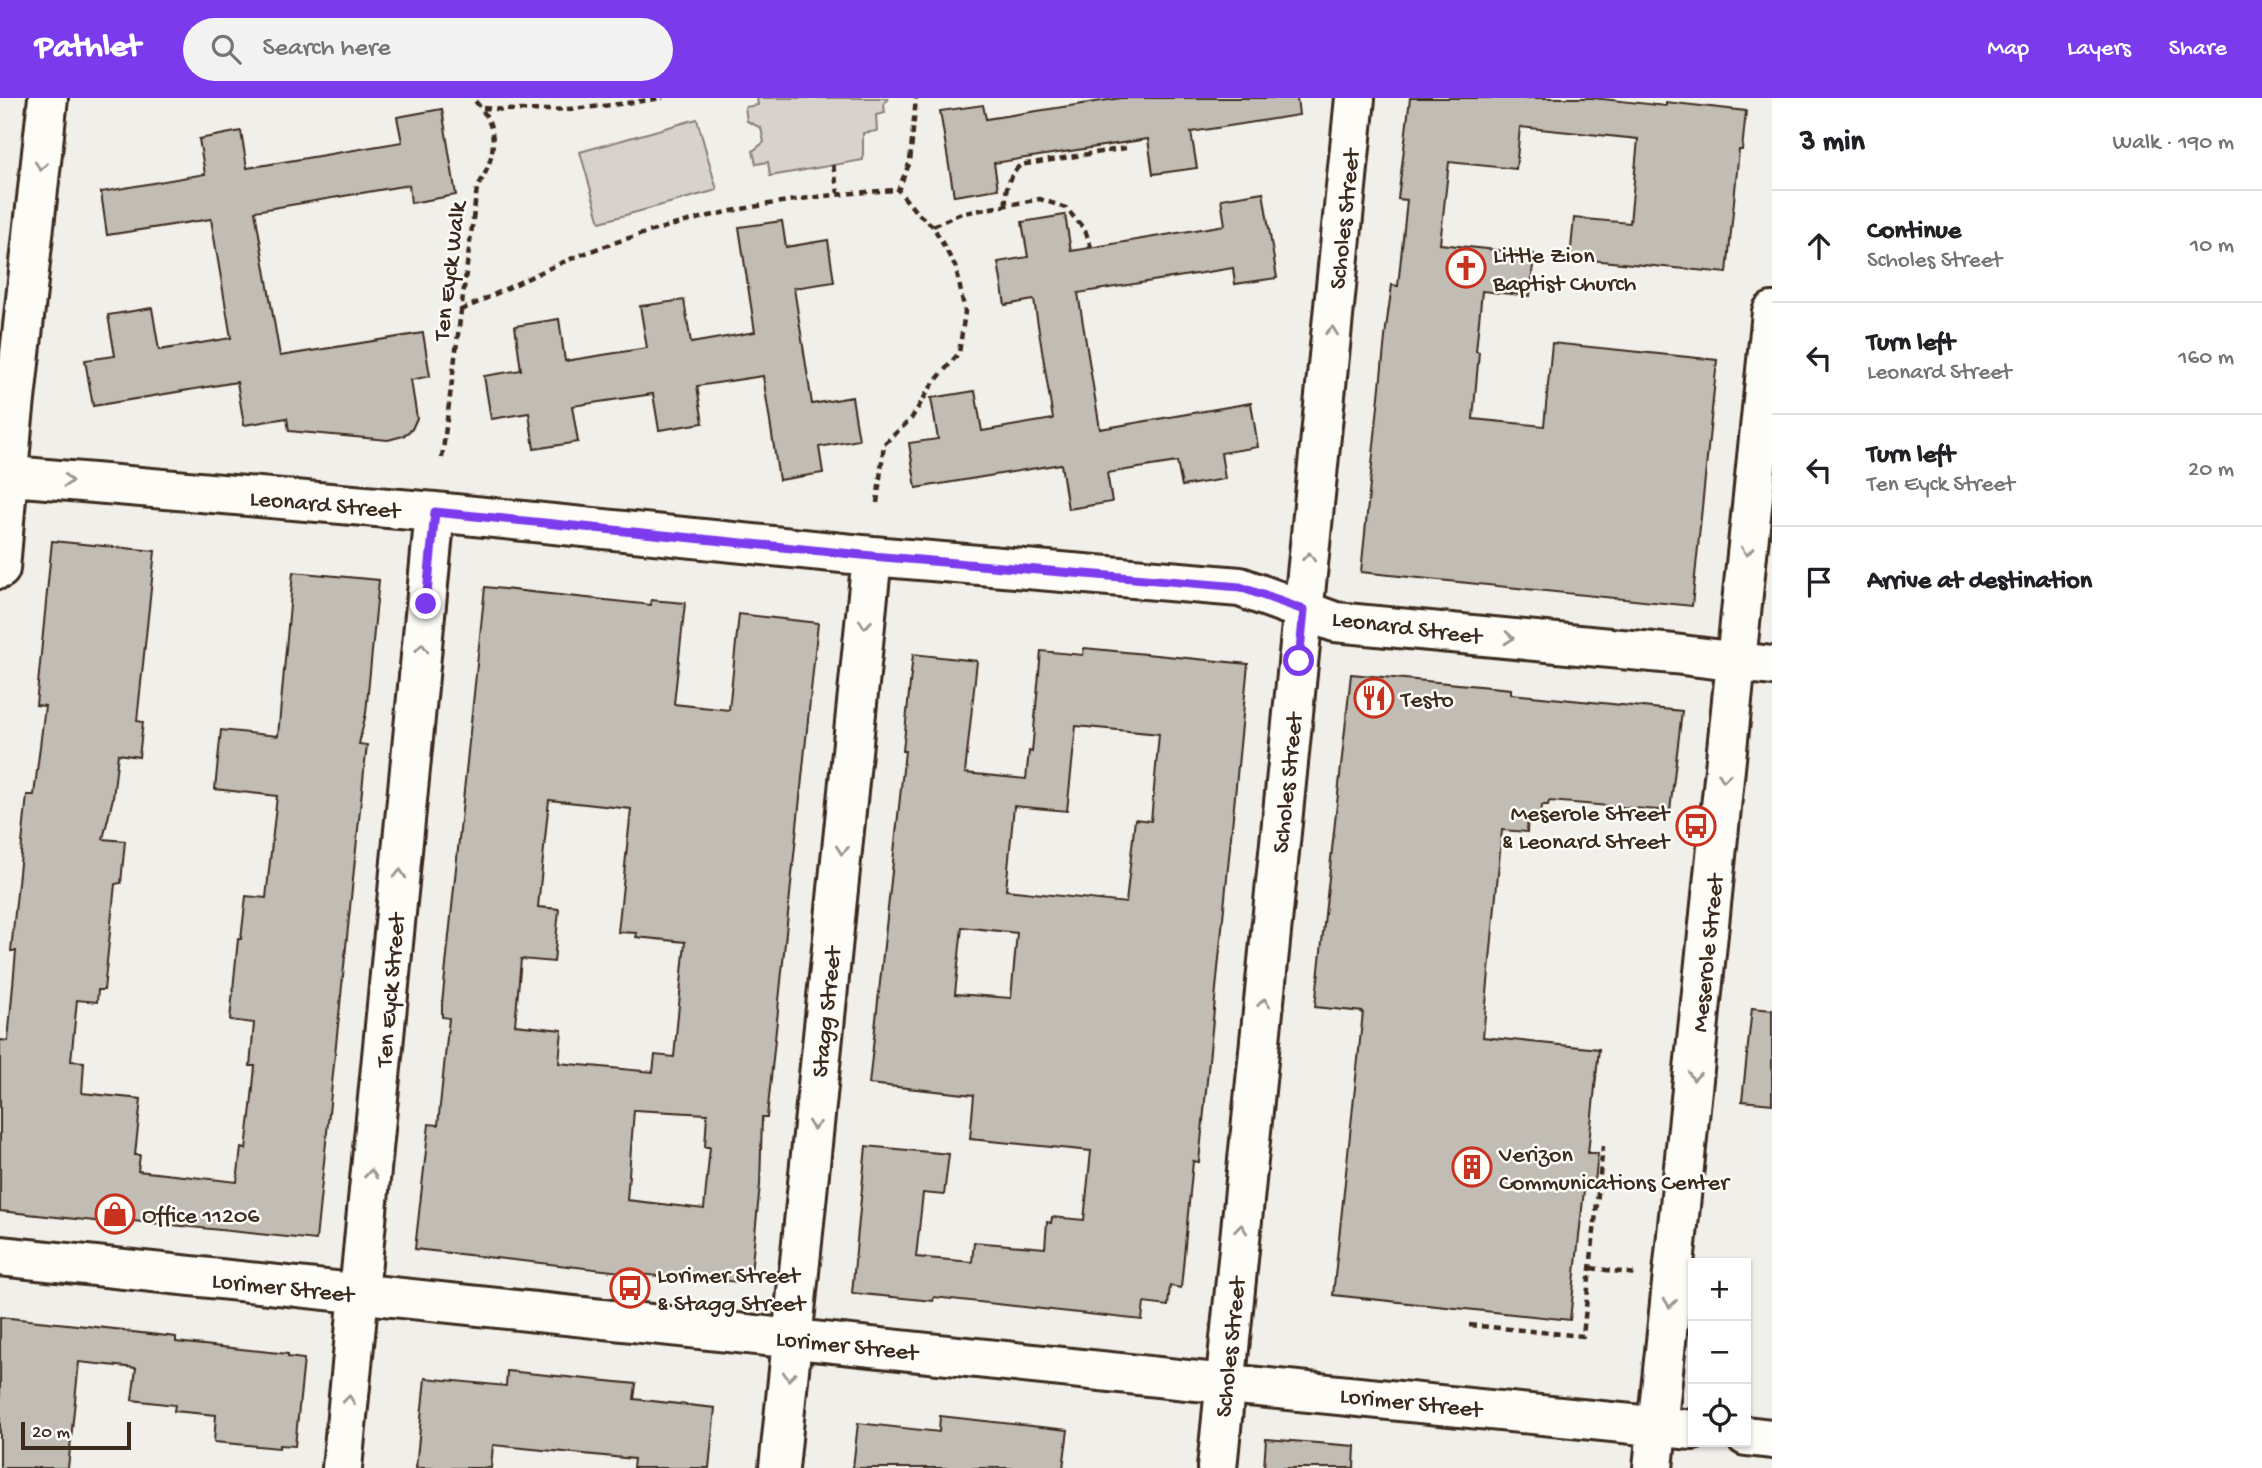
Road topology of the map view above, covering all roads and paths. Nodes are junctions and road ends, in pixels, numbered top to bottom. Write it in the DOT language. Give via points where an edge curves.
graph roads {
  1 [pos="48,98"];
  2 [pos="472,98"];
  3 [pos="663,98"];
  4 [pos="916,98"];
  5 [pos="1355,98"];
  6 [pos="482,108"];
  7 [pos="1126,148"];
  8 [pos="833,165"];
  9 [pos="898,190"];
  10 [pos="838,193"];
  11 [pos="1006,205"];
  12 [pos="933,226"];
  13 [pos="1091,247"];
  14 [pos="461,310"];
  15 [pos="1772,312"];
  16 [pos="442,457"];
  17 [pos="5,476"];
  18 [pos="877,503"];
  19 [pos="435,512"];
  20 [pos="872,556"];
  21 [pos="0,569"];
  22 [pos="1304,610"];
  23 [pos="1754,664"];
  24 [pos="1603,1146"];
  25 [pos="0,1256"];
  26 [pos="1591,1268"];
  27 [pos="1637,1274"];
  28 [pos="360,1294"];
  29 [pos="1469,1325"];
  30 [pos="793,1339"];
  31 [pos="1226,1382"];
  32 [pos="1676,1428"];
  33 [pos="1751,1437"];
  34 [pos="1772,1439"];
  35 [pos="342,1468"];
  36 [pos="779,1468"];
  37 [pos="1217,1468"];
  38 [pos="1653,1468"];
  1 -- 17 [label="street, one-way"];
  2 -- 6 [label="path, Ten Eyck Walk"];
  3 -- 6 [label="path" via="582,109 526,112"];
  4 -- 9 [label="path" via="910,162"];
  22 -- 5 [label="street, Scholes Street, one-way"];
  6 -- 14 [label="path, Ten Eyck Walk" via="494,144 489,168 477,188"];
  7 -- 11 [label="path" via="1020,165 1005,189"];
  8 -- 10 [label="path"];
  9 -- 10 [label="path"];
  9 -- 12 [label="path"];
  10 -- 14 [label="path" via="711,215 604,247"];
  11 -- 12 [label="path" via="959,214"];
  11 -- 13 [label="path" via="1040,199 1066,208 1085,230"];
  12 -- 18 [label="path" via="956,268 963,301 958,353 911,419 884,444"];
  14 -- 16 [label="path, Ten Eyck Walk"];
  15 -- 23 [label="street, Meserole Street, one-way"];
  17 -- 19 [label="street, Leonard Street, one-way"];
  17 -- 21 [label="street"];
  19 -- 20 [label="street, Leonard Street"];
  28 -- 19 [label="street, Ten Eyck Street, one-way"];
  20 -- 22 [label="street, Leonard Street" via="1240,587"];
  20 -- 30 [label="street, Stagg Street, one-way"];
  22 -- 23 [label="street, Leonard Street, one-way" via="1335,622"];
  31 -- 22 [label="street, Scholes Street, one-way"];
  23 -- 32 [label="street, Meserole Street, one-way"];
  24 -- 26 [label="path"];
  25 -- 28 [label="street, Lorimer Street"];
  26 -- 27 [label="path"];
  26 -- 29 [label="path" via="1583,1336"];
  28 -- 30 [label="street, Lorimer Street"];
  35 -- 28 [label="street, Ten Eyck Street, one-way"];
  30 -- 31 [label="street, Lorimer Street"];
  30 -- 36 [label="street, Stagg Street, one-way"];
  31 -- 32 [label="street, Lorimer Street"];
  31 -- 37 [label="street, Scholes Street"];
  32 -- 38 [label="street, Meserole Street"];
  33 -- 34 [label="street"];
}
